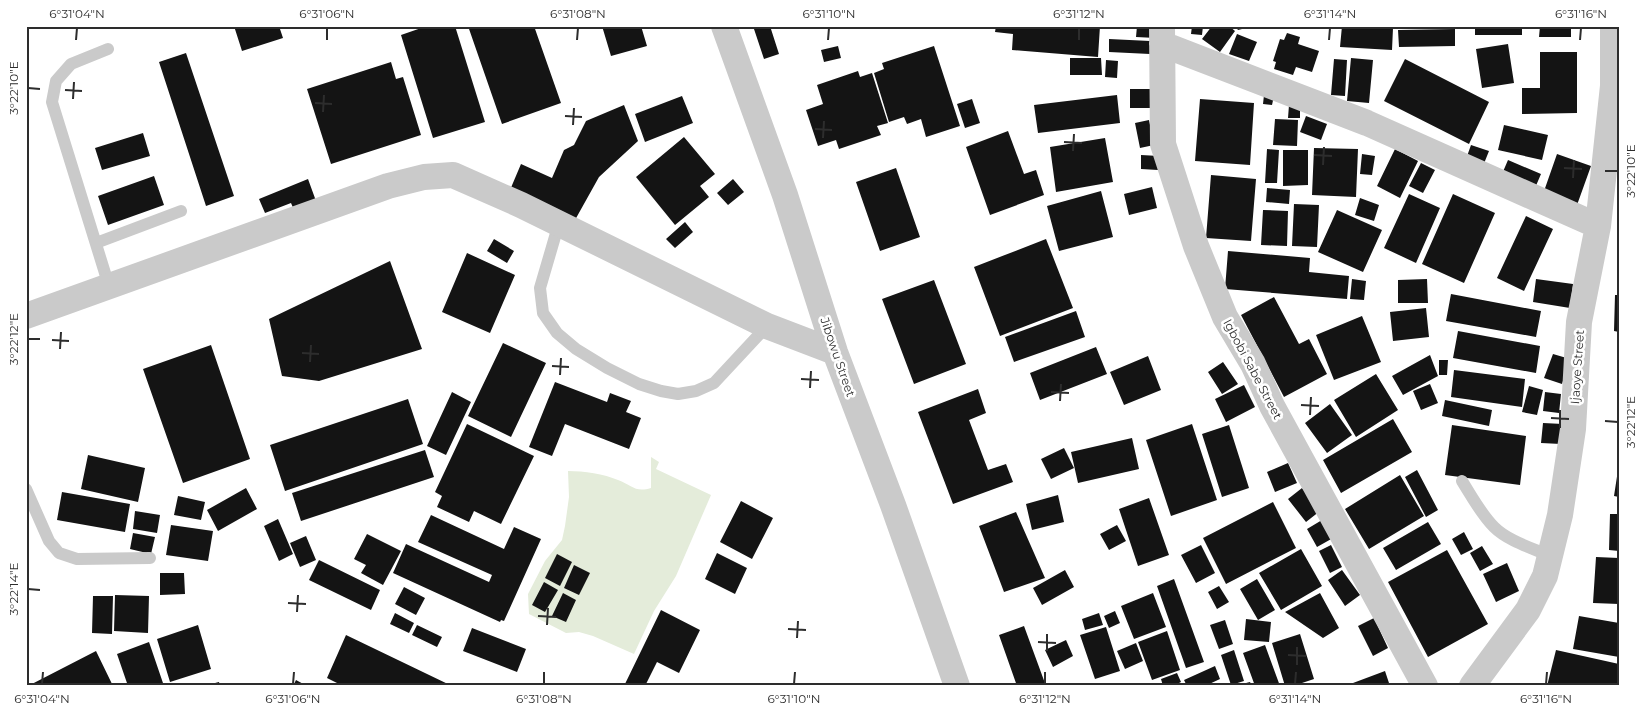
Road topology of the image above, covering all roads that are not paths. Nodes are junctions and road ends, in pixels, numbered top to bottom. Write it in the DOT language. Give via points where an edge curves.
graph roads {
  1 [pos="724,26"];
  2 [pos="1613,26"];
  3 [pos="1162,35"];
  4 [pos="108,49"];
  5 [pos="181,211"];
  6 [pos="559,223"];
  7 [pos="1598,226"];
  8 [pos="96,243"];
  9 [pos="109,286"];
  10 [pos="26,316"];
  11 [pos="767,326"];
  12 [pos="835,352"];
  13 [pos="1462,482"];
  14 [pos="26,489"];
  15 [pos="1550,556"];
  16 [pos="150,558"];
  17 [pos="957,686"];
  18 [pos="1425,686"];
  19 [pos="1472,686"];
  1 -- 12 [label="street, Jibowu Street" via="785,195"];
  2 -- 7 [label="street, Ijaoye Street" via="1614,86"];
  3 -- 7 [label="street"];
  3 -- 18 [label="street, Igbobi Sabe Street" via="1163,144 1196,246 1225,316"];
  4 -- 8 [label="lane" via="71,64 56,81 52,102"];
  5 -- 8 [label="lane"];
  6 -- 9 [label="street" via="453,176 424,177 388,186"];
  6 -- 11 [label="street"];
  6 -- 11 [label="lane" via="540,288 543,313 557,333 576,349 639,384 678,394 714,383"];
  7 -- 15 [label="street, Ijaoye Street" via="1580,322 1572,429 1560,516"];
  8 -- 9 [label="lane"];
  9 -- 10 [label="street"];
  11 -- 12 [label="street"];
  12 -- 17 [label="street, Jibowu Street"];
  13 -- 15 [label="lane" via="1495,528 1515,541"];
  14 -- 16 [label="lane" via="49,541 59,553 77,559"];
  15 -- 19 [label="street, Ijaoye Street" via="1545,576 1528,610"];
}
